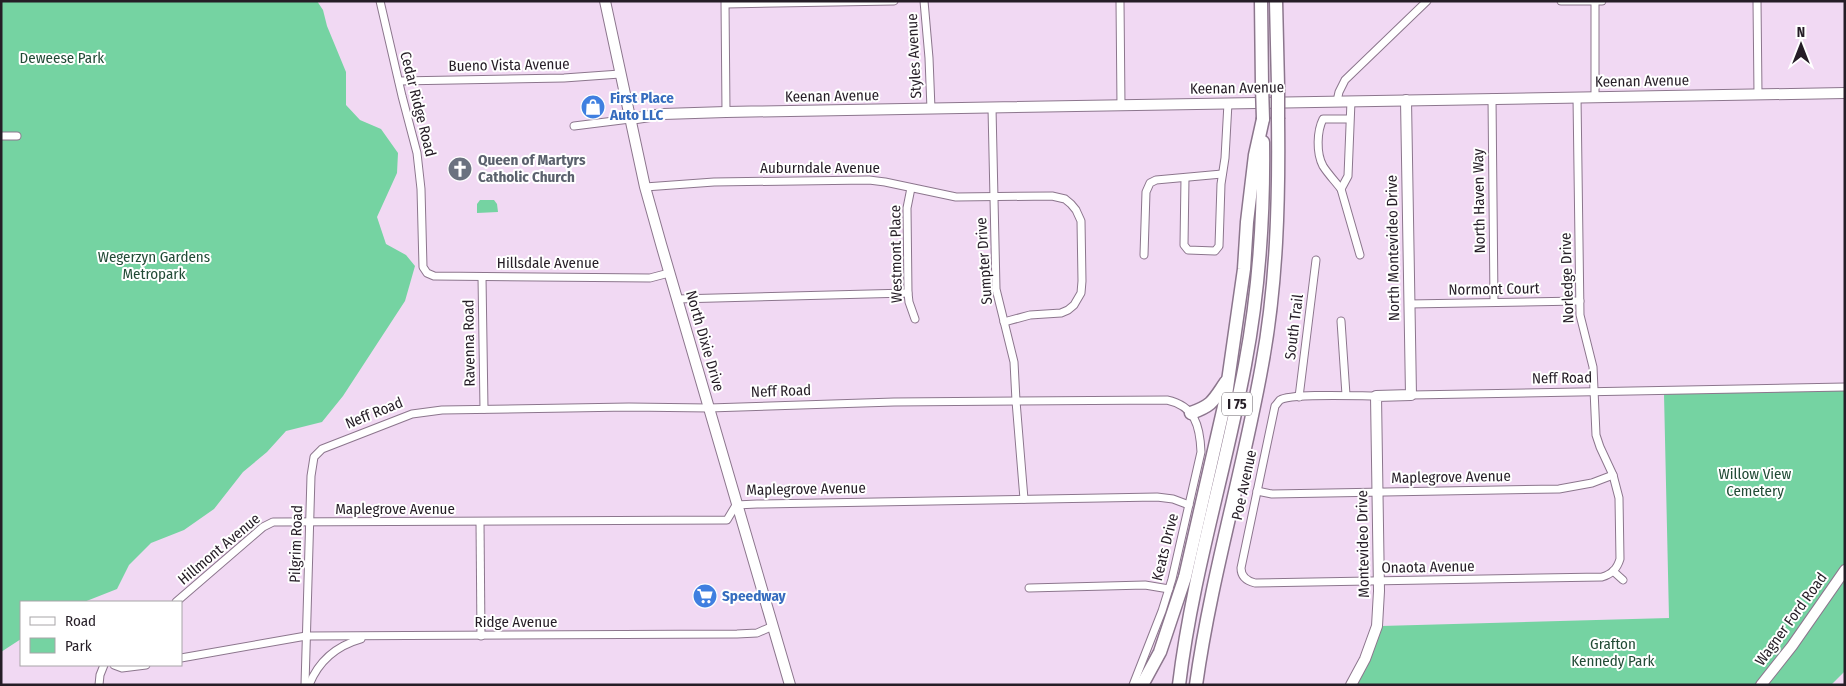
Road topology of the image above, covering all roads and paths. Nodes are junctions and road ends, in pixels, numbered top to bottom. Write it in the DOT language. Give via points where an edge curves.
graph roads {
  1 [pos="380,1"];
  2 [pos="605,1"];
  3 [pos="894,1"];
  4 [pos="924,1"];
  5 [pos="1120,1"];
  6 [pos="1260,1"];
  7 [pos="1276,1"];
  8 [pos="1427,1"];
  9 [pos="1562,1"];
  10 [pos="1595,1"];
  11 [pos="1602,1"];
  12 [pos="1756,1"];
  13 [pos="726,3"];
  14 [pos="620,74"];
  15 [pos="399,81"];
  16 [pos="1845,92"];
  17 [pos="1758,94"];
  18 [pos="1595,96"];
  19 [pos="1577,97"];
  20 [pos="1492,98"];
  21 [pos="1406,100"];
  22 [pos="1338,101"];
  23 [pos="1351,101"];
  24 [pos="1228,104"];
  25 [pos="1121,106"];
  26 [pos="992,108"];
  27 [pos="931,109"];
  28 [pos="726,112"];
  29 [pos="630,119"];
  30 [pos="1263,119"];
  31 [pos="1350,119"];
  32 [pos="574,126"];
  33 [pos="1,136"];
  34 [pos="17,136"];
  35 [pos="1222,174"];
  36 [pos="1185,178"];
  37 [pos="645,187"];
  38 [pos="911,188"];
  39 [pos="1341,189"];
  40 [pos="994,197"];
  41 [pos="1360,255"];
  42 [pos="1144,256"];
  43 [pos="1316,260"];
  44 [pos="427,273"];
  45 [pos="669,273"];
  46 [pos="482,277"];
  47 [pos="908,292"];
  48 [pos="677,299"];
  49 [pos="1580,301"];
  50 [pos="1494,302"];
  51 [pos="1409,304"];
  52 [pos="915,319"];
  53 [pos="1341,321"];
  54 [pos="1004,322"];
  55 [pos="1229,378"];
  56 [pos="1845,387"];
  57 [pos="1594,392"];
  58 [pos="1346,395"];
  59 [pos="1411,395"];
  60 [pos="1376,396"];
  61 [pos="1299,397"];
  62 [pos="1280,400"];
  63 [pos="1016,401"];
  64 [pos="708,408"];
  65 [pos="484,409"];
  66 [pos="1191,413"];
  67 [pos="316,453"];
  68 [pos="1613,475"];
  69 [pos="1257,491"];
  70 [pos="1377,492"];
  71 [pos="1024,499"];
  72 [pos="736,505"];
  73 [pos="1189,505"];
  74 [pos="480,522"];
  75 [pos="310,523"];
  76 [pos="1845,570"];
  77 [pos="1613,571"];
  78 [pos="1243,576"];
  79 [pos="1623,580"];
  80 [pos="1379,582"];
  81 [pos="1029,588"];
  82 [pos="1169,589"];
  83 [pos="177,601"];
  84 [pos="773,626"];
  85 [pos="306,636"];
  86 [pos="481,636"];
  87 [pos="372,637"];
  88 [pos="182,658"];
  89 [pos="104,666"];
  90 [pos="117,666"];
  91 [pos="138,666"];
  92 [pos="99,685"];
  93 [pos="305,685"];
  94 [pos="309,685"];
  95 [pos="790,685"];
  96 [pos="1133,685"];
  97 [pos="1142,685"];
  98 [pos="1179,685"];
  99 [pos="1196,685"];
  100 [pos="1351,685"];
  101 [pos="1761,685"];
  1 -- 15 [label="street, Cedar Ridge Road"];
  2 -- 14 [label="street, North Dixie Drive"];
  3 -- 13 [label="street"];
  4 -- 27 [label="street, Styles Avenue"];
  5 -- 25 [label="street"];
  6 -- 30 [label="highway, I 75, bridge"];
  7 -- 99 [label="highway, I 75, bridge" via="1279,191 1276,252 1262,364 1215,577"];
  8 -- 22 [label="street" via="1345,80 1338,92"];
  9 -- 10 [label="street"];
  10 -- 11 [label="street"];
  10 -- 18 [label="street"];
  12 -- 17 [label="street"];
  13 -- 28 [label="street"];
  14 -- 15 [label="street, Bueno Vista Avenue"];
  14 -- 29 [label="street, North Dixie Drive"];
  15 -- 44 [label="street, Cedar Ridge Road" via="419,166 423,267"];
  16 -- 17 [label="street, Keenan Avenue"];
  17 -- 18 [label="street, Keenan Avenue"];
  18 -- 19 [label="street, Keenan Avenue"];
  19 -- 20 [label="street, Keenan Avenue"];
  19 -- 49 [label="street, Norledge Drive"];
  20 -- 21 [label="street, Keenan Avenue"];
  20 -- 50 [label="street, North Haven Way"];
  21 -- 23 [label="street, Keenan Avenue"];
  21 -- 51 [label="street, North Montevideo Drive"];
  22 -- 23 [label="street, Keenan Avenue"];
  22 -- 24 [label="street, Keenan Avenue"];
  23 -- 31 [label="street"];
  24 -- 25 [label="street, Keenan Avenue"];
  24 -- 35 [label="street"];
  25 -- 26 [label="street, Keenan Avenue"];
  26 -- 27 [label="street, Keenan Avenue"];
  26 -- 40 [label="street, Sumpter Drive"];
  27 -- 28 [label="street, Keenan Avenue"];
  28 -- 29 [label="street, Keenan Avenue" via="663,114"];
  29 -- 32 [label="street"];
  29 -- 37 [label="street, North Dixie Drive"];
  30 -- 55 [label="highway" via="1255,155"];
  30 -- 98 [label="highway, I 75" via="1261,232 1252,320 1235,413 1197,579"];
  31 -- 39 [label="street" via="1348,176"];
  31 -- 39 [label="street" via="1324,119 1319,128 1319,154"];
  33 -- 34 [label="street"];
  35 -- 36 [label="street"];
  35 -- 36 [label="street" via="1219,246 1215,251 1188,250 1184,245"];
  36 -- 42 [label="street" via="1156,180 1148,187"];
  37 -- 38 [label="street, Auburndale Avenue" via="714,182 869,180"];
  37 -- 45 [label="street, North Dixie Drive"];
  38 -- 40 [label="street, Auburndale Avenue" via="956,197"];
  38 -- 47 [label="street, Westmont Place" via="907,208"];
  39 -- 41 [label="street"];
  40 -- 54 [label="street, Sumpter Drive" via="996,289"];
  40 -- 54 [label="street, Auburndale Avenue" via="1057,197 1076,210 1081,229 1082,286 1074,305 1061,313 1030,315"];
  43 -- 61 [label="street, South Trail"];
  44 -- 46 [label="street, Hillsdale Avenue"];
  45 -- 46 [label="street, Hillsdale Avenue" via="650,278"];
  45 -- 48 [label="street, North Dixie Drive"];
  46 -- 65 [label="street, Ravenna Road"];
  47 -- 48 [label="street"];
  47 -- 52 [label="street, Westmont Place" via="908,302"];
  48 -- 64 [label="street, North Dixie Drive"];
  49 -- 50 [label="street, Normont Court"];
  49 -- 57 [label="street, Norledge Drive" via="1582,331 1593,368"];
  50 -- 51 [label="street, Normont Court"];
  51 -- 59 [label="street, North Montevideo Drive"];
  53 -- 58 [label="street"];
  54 -- 63 [label="street, Sumpter Drive" via="1014,362"];
  55 -- 66 [label="highway" via="1207,407"];
  55 -- 97 [label="highway" via="1185,577 1160,652"];
  56 -- 57 [label="street, Neff Road"];
  57 -- 59 [label="street, Neff Road"];
  57 -- 68 [label="street, Norledge Drive" via="1596,435"];
  58 -- 60 [label="street, Neff Road"];
  58 -- 61 [label="street, Neff Road"];
  59 -- 60 [label="street, Neff Road"];
  60 -- 70 [label="street, Montevideo Drive"];
  61 -- 62 [label="street, Neff Road"];
  62 -- 69 [label="street, Poe Avenue" via="1275,406"];
  63 -- 64 [label="street, Neff Road"];
  63 -- 66 [label="street, Neff Road" via="1167,400"];
  63 -- 71 [label="street, Sumpter Drive"];
  64 -- 65 [label="street, Neff Road"];
  64 -- 72 [label="street, North Dixie Drive"];
  65 -- 67 [label="street, Neff Road" via="412,414"];
  66 -- 73 [label="street, Keats Drive" via="1199,430 1200,452"];
  67 -- 75 [label="street, Pilgrim Road" via="312,462"];
  68 -- 70 [label="street, Maplegrove Avenue" via="1558,490"];
  68 -- 77 [label="street, Norledge Drive" via="1619,498 1620,559"];
  69 -- 70 [label="street, Maplegrove Avenue" via="1272,494"];
  69 -- 78 [label="street, Poe Avenue" via="1241,568"];
  70 -- 80 [label="street, Montevideo Drive"];
  71 -- 72 [label="street, Maplegrove Avenue"];
  71 -- 73 [label="street, Maplegrove Avenue" via="1157,497"];
  72 -- 74 [label="street, Maplegrove Avenue" via="727,520"];
  72 -- 84 [label="street, North Dixie Drive"];
  73 -- 82 [label="street, Keats Drive"];
  74 -- 75 [label="street, Maplegrove Avenue"];
  74 -- 86 [label="street"];
  75 -- 83 [label="street, Hillmont Avenue" via="267,524"];
  75 -- 85 [label="street, Pilgrim Road"];
  76 -- 101 [label="street, Wagner Ford Road"];
  77 -- 79 [label="street"];
  77 -- 80 [label="street, Onaota Avenue" via="1602,577"];
  78 -- 80 [label="street, Onaota Avenue" via="1255,583"];
  80 -- 100 [label="street, Montevideo Drive" via="1377,626"];
  81 -- 82 [label="street" via="1136,585"];
  82 -- 96 [label="street, Keats Drive"];
  84 -- 86 [label="street, Ridge Avenue" via="757,633 737,634"];
  84 -- 95 [label="street, North Dixie Drive"];
  85 -- 87 [label="street, Ridge Avenue"];
  85 -- 88 [label="street, Ridge Avenue"];
  85 -- 93 [label="street"];
  86 -- 87 [label="street, Ridge Avenue"];
  87 -- 94 [label="street" via="351,642 332,653 317,668"];
  89 -- 92 [label="street"];
  90 -- 91 [label="street"];
}
